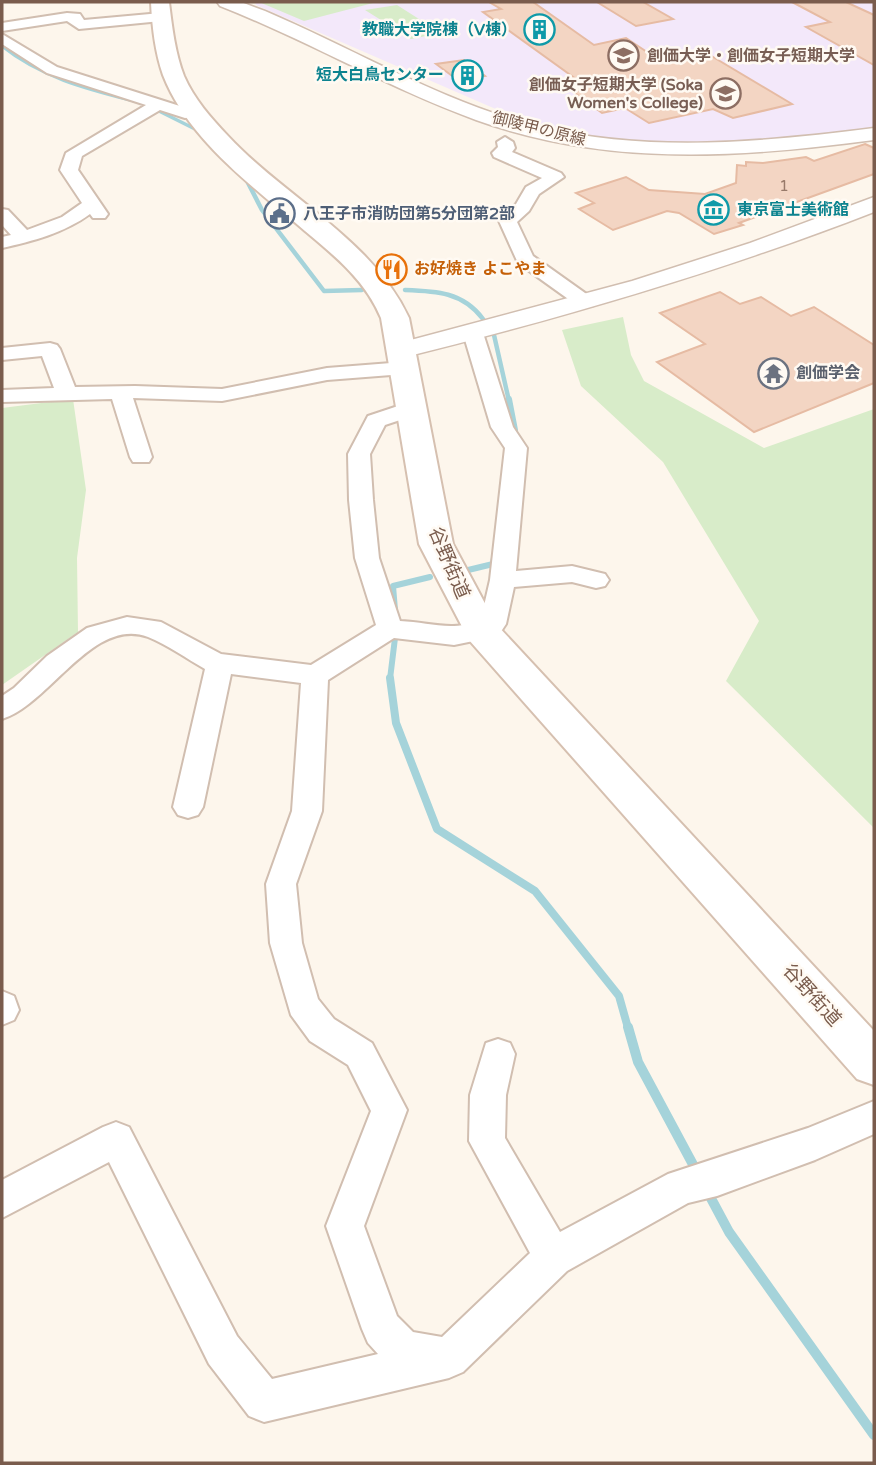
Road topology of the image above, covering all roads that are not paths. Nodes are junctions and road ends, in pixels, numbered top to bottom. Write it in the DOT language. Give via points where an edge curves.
graph roads {
  1 [pos="226,2"];
  2 [pos="160,9"];
  3 [pos="2,27"];
  4 [pos="2,38"];
  5 [pos="154,107"];
  6 [pos="195,113"];
  7 [pos="874,134"];
  8 [pos="505,142"];
  9 [pos="874,204"];
  10 [pos="2,214"];
  11 [pos="23,237"];
  12 [pos="2,243"];
  13 [pos="585,302"];
  14 [pos="473,333"];
  15 [pos="2,354"];
  16 [pos="402,359"];
  17 [pos="121,393"];
  18 [pos="67,395"];
  19 [pos="2,396"];
  20 [pos="410,409"];
  21 [pos="141,457"];
  22 [pos="503,580"];
  23 [pos="596,580"];
  24 [pos="390,629"];
  25 [pos="482,631"];
  26 [pos="220,664"];
  27 [pos="315,675"];
  28 [pos="2,709"];
  29 [pos="188,807"];
  30 [pos="498,1054"];
  31 [pos="874,1064"];
  32 [pos="874,1117"];
  33 [pos="2,1200"];
  34 [pos="553,1257"];
  35 [pos="449,1358"];
  1 -- 7 [label="street, 御陵甲の原線" via="483,116 565,138 652,150 712,151"];
  2 -- 3 [label="street" via="79,25 75,17 67,16"];
  2 -- 6 [label="main road, 谷野街道" via="174,76"];
  4 -- 5 [label="street" via="52,70"];
  5 -- 6 [label="street"];
  5 -- 11 [label="street" via="74,153 69,170 96,209"];
  6 -- 16 [label="main road, 谷野街道" via="369,274 396,318"];
  8 -- 13 [label="street" via="507,148 500,153 555,177 532,191 508,221 525,259"];
  9 -- 13 [label="street" via="757,249"];
  10 -- 11 [label="street"];
  11 -- 12 [label="street"];
  13 -- 14 [label="street"];
  14 -- 16 [label="street"];
  14 -- 22 [label="street" via="516,448"];
  15 -- 18 [label="street" via="50,349"];
  16 -- 17 [label="street" via="222,395"];
  16 -- 20 [label="main road, 谷野街道"];
  17 -- 18 [label="street"];
  17 -- 21 [label="street"];
  18 -- 19 [label="street"];
  20 -- 24 [label="street" via="376,421 359,454 367,558"];
  20 -- 25 [label="main road, 谷野街道" via="436,544"];
  22 -- 23 [label="street" via="572,575"];
  22 -- 25 [label="street" via="493,624"];
  24 -- 25 [label="street" via="460,639"];
  24 -- 27 [label="street"];
  25 -- 31 [label="main road, 谷野街道"];
  26 -- 27 [label="street"];
  26 -- 28 [label="street" via="152,628 127,626 96,634"];
  26 -- 29 [label="street"];
  27 -- 35 [label="street" via="307,811 281,884 286,943 303,1005 322,1030 360,1054 389,1110 345,1226 382,1329 403,1352"];
  30 -- 34 [label="street" via="488,1095 487,1141"];
  32 -- 34 [label="street" via="815,1143 681,1187"];
  33 -- 35 [label="street" via="116,1139 223,1350 264,1401"];
  34 -- 35 [label="street"];
}
